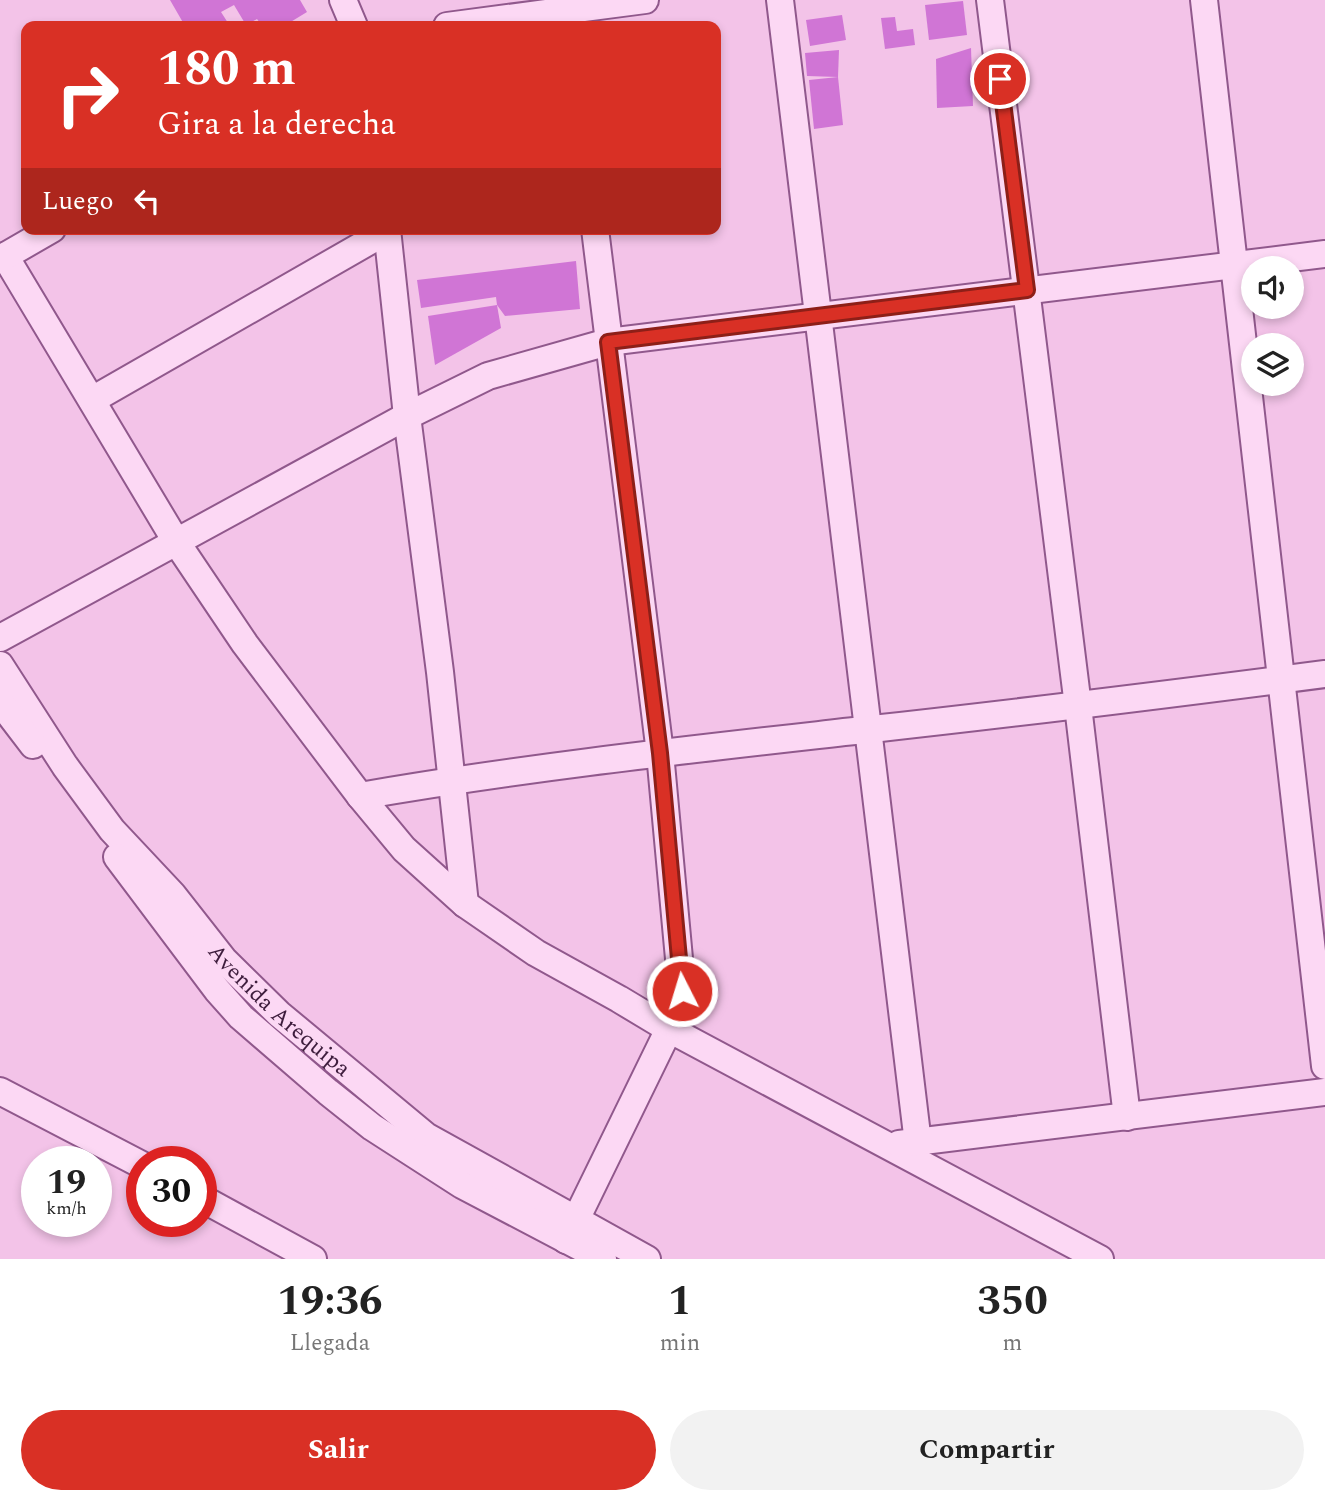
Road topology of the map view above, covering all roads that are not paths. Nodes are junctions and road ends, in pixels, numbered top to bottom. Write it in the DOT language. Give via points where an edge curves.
graph roads {
  1 [pos="343,0"];
  2 [pos="645,0"];
  3 [pos="780,0"];
  4 [pos="990,0"];
  5 [pos="1204,0"];
  6 [pos="571,11"];
  7 [pos="352,21"];
  8 [pos="488,21"];
  9 [pos="42,235"];
  10 [pos="378,235"];
  11 [pos="388,235"];
  12 [pos="597,235"];
  13 [pos="1325,254"];
  14 [pos="3,257"];
  15 [pos="1233,265"];
  16 [pos="1027,290"];
  17 [pos="817,316"];
  18 [pos="608,342"];
  19 [pos="92,400"];
  20 [pos="407,415"];
  21 [pos="177,542"];
  22 [pos="0,638"];
  23 [pos="0,665"];
  24 [pos="1325,674"];
  25 [pos="1280,680"];
  26 [pos="0,702"];
  27 [pos="1078,706"];
  28 [pos="867,730"];
  29 [pos="660,753"];
  30 [pos="451,780"];
  31 [pos="360,796"];
  32 [pos="465,904"];
  33 [pos="669,1029"];
  34 [pos="1325,1066"];
  35 [pos="0,1091"];
  36 [pos="1325,1093"];
  37 [pos="1127,1117"];
  38 [pos="918,1143"];
  39 [pos="882,1144"];
  40 [pos="126,1157"];
  41 [pos="217,1207"];
  42 [pos="572,1229"];
  43 [pos="643,1258"];
  44 [pos="313,1259"];
  45 [pos="603,1259"];
  46 [pos="1100,1259"];
  1 -- 7 [label="street"];
  2 -- 6 [label="street"];
  3 -- 17 [label="street"];
  4 -- 16 [label="street"];
  5 -- 15 [label="street"];
  6 -- 8 [label="street"];
  9 -- 14 [label="street"];
  10 -- 19 [label="street"];
  11 -- 20 [label="street"];
  12 -- 18 [label="street"];
  13 -- 15 [label="street"];
  14 -- 19 [label="street"];
  15 -- 16 [label="street"];
  15 -- 25 [label="street"];
  16 -- 17 [label="street"];
  16 -- 27 [label="street"];
  17 -- 18 [label="street"];
  17 -- 28 [label="street"];
  18 -- 20 [label="street" via="488,376"];
  18 -- 29 [label="street"];
  19 -- 21 [label="street"];
  20 -- 21 [label="street"];
  20 -- 30 [label="street"];
  21 -- 22 [label="street"];
  21 -- 31 [label="street" via="245,644"];
  23 -- 42 [label="street, Avenida Arequipa" via="112,830 173,895 224,960 279,1014 426,1136"];
  24 -- 25 [label="street"];
  25 -- 27 [label="street"];
  25 -- 34 [label="street"];
  26 -- 42 [label="street, Avenida Arequipa" via="241,1017 400,1147 461,1185"];
  27 -- 28 [label="street"];
  27 -- 37 [label="street"];
  28 -- 29 [label="street"];
  28 -- 38 [label="street"];
  29 -- 30 [label="street"];
  29 -- 33 [label="street" via="682,991"];
  30 -- 31 [label="street"];
  30 -- 32 [label="street"];
  31 -- 32 [label="street" via="404,849"];
  32 -- 33 [label="street" via="536,953"];
  33 -- 39 [label="street"];
  33 -- 42 [label="street"];
  35 -- 40 [label="street"];
  36 -- 37 [label="street"];
  37 -- 38 [label="street"];
  38 -- 39 [label="street"];
  39 -- 46 [label="street"];
  41 -- 44 [label="street"];
  42 -- 43 [label="street, Avenida Arequipa"];
  42 -- 45 [label="street, Avenida Arequipa"];
}
